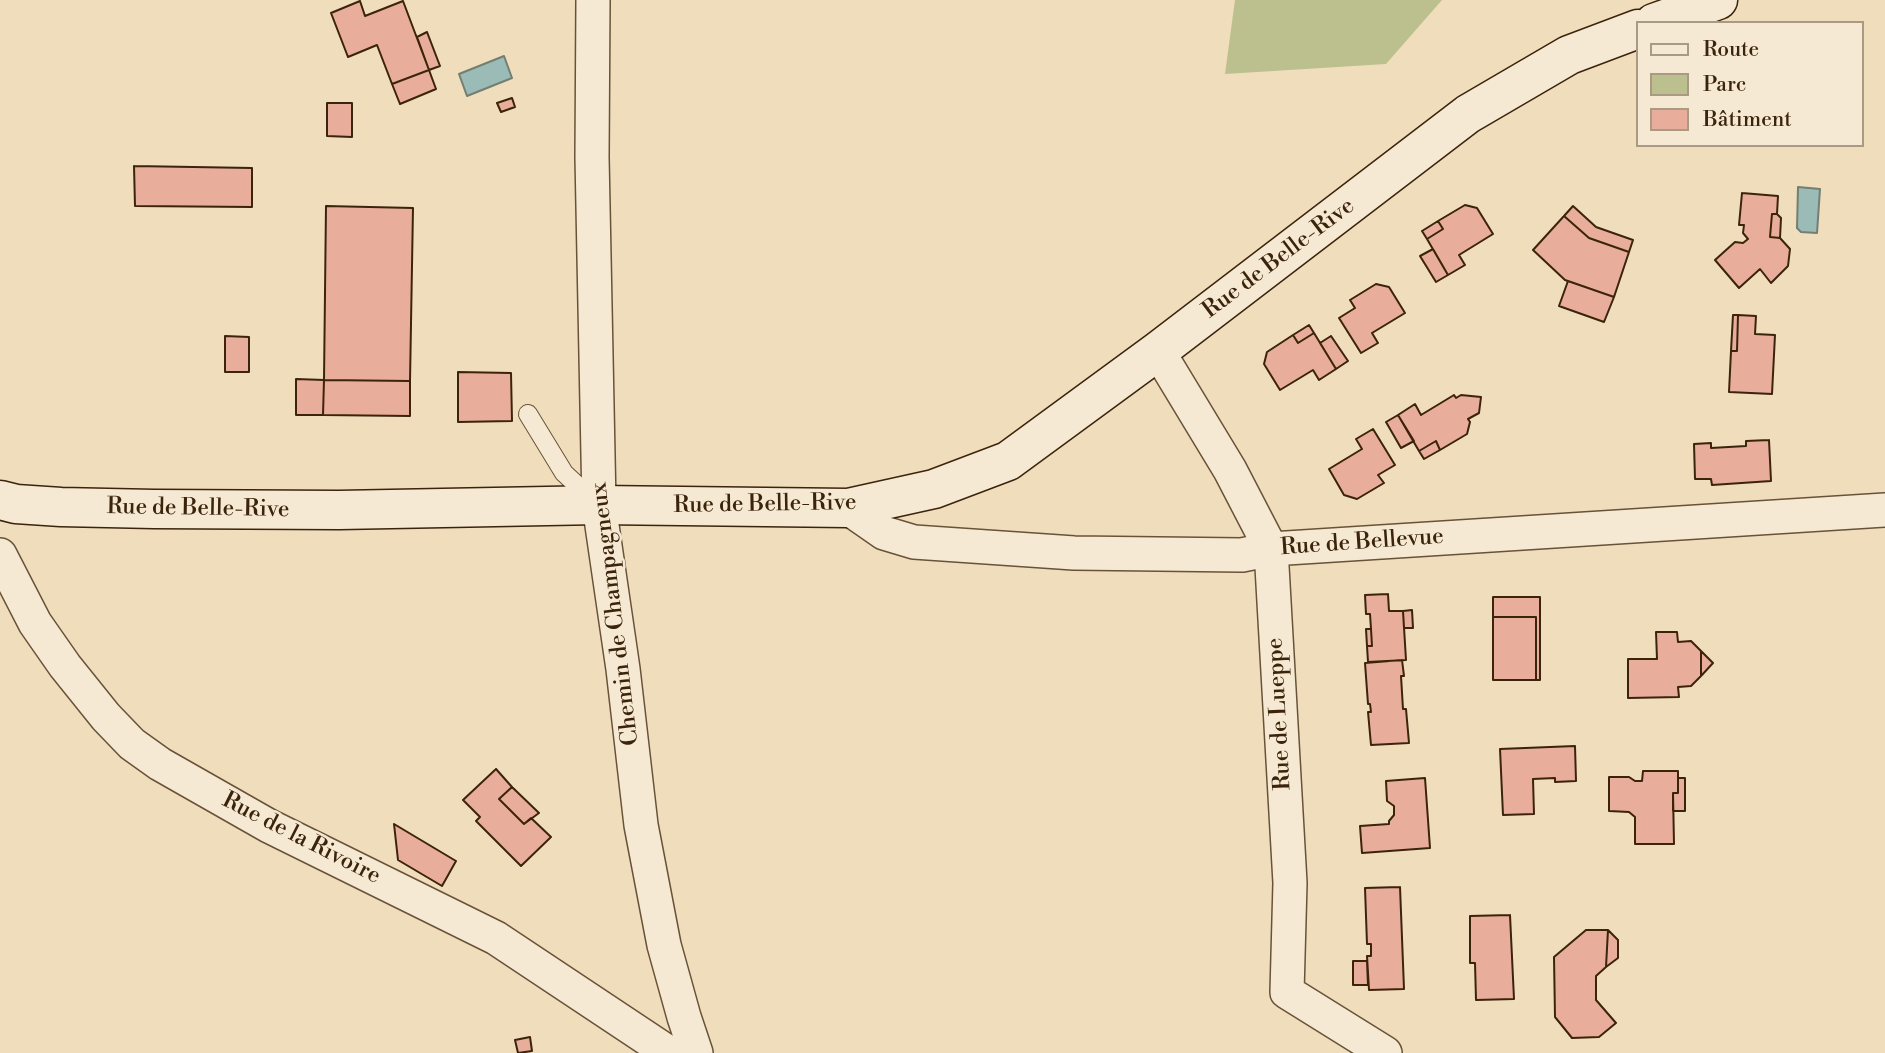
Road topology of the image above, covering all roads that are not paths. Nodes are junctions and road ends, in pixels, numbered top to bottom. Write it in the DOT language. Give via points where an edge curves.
graph roads {
  1 [pos="593,0"];
  2 [pos="1717,0"];
  3 [pos="1659,21"];
  4 [pos="1636,30"];
  5 [pos="1158,351"];
  6 [pos="528,414"];
  7 [pos="0,500"];
  8 [pos="599,505"];
  9 [pos="848,508"];
  10 [pos="1885,510"];
  11 [pos="1271,549"];
  12 [pos="0,555"];
  13 [pos="669,1053"];
  14 [pos="696,1053"];
  15 [pos="1385,1053"];
  1 -- 8 [label="street, Chemin de Champagneux"];
  2 -- 3 [label="street"];
  4 -- 5 [label="street, Rue de Belle-Rive" via="1569,55 1468,114"];
  5 -- 9 [label="street, Rue de Belle-Rive" via="1008,461 934,489"];
  5 -- 11 [label="street, Rue de Lueppe" via="1230,470"];
  6 -- 8 [label="lane" via="564,473"];
  7 -- 8 [label="street, Rue de Belle-Rive" via="167,510"];
  8 -- 9 [label="street, Rue de Belle-Rive"];
  8 -- 14 [label="street, Chemin de Champagneux" via="641,825 664,945"];
  9 -- 11 [label="street, Rue de Bellevue" via="884,533 914,542 1073,553 1242,555"];
  10 -- 11 [label="street, Rue de Bellevue"];
  11 -- 15 [label="street, Rue de Lueppe" via="1290,883 1287,992"];
  12 -- 13 [label="street, Rue de la Rivoire" via="34,623 132,744 269,826 496,938"];
}
